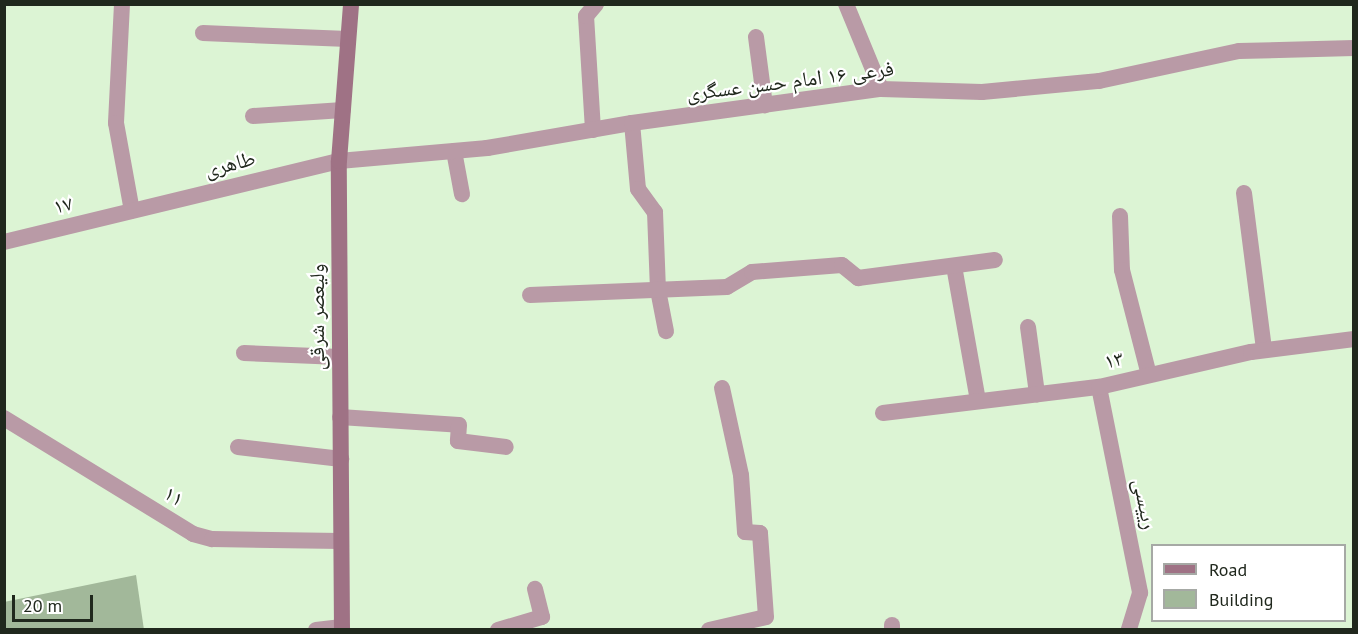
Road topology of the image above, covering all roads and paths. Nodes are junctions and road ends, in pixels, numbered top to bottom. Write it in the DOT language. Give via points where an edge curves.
graph roads {
  1 [pos="122,4"];
  2 [pos="351,4"];
  3 [pos="596,4"];
  4 [pos="846,4"];
  5 [pos="203,33"];
  6 [pos="756,37"];
  7 [pos="348,39"];
  8 [pos="1353,48"];
  9 [pos="881,89"];
  10 [pos="765,105"];
  11 [pos="342,110"];
  12 [pos="253,116"];
  13 [pos="632,123"];
  14 [pos="593,130"];
  15 [pos="454,151"];
  16 [pos="339,161"];
  17 [pos="1244,193"];
  18 [pos="462,194"];
  19 [pos="132,211"];
  20 [pos="1120,216"];
  21 [pos="4,242"];
  22 [pos="995,260"];
  23 [pos="954,266"];
  24 [pos="658,290"];
  25 [pos="530,295"];
  26 [pos="1028,327"];
  27 [pos="666,331"];
  28 [pos="1353,339"];
  29 [pos="1264,350"];
  30 [pos="244,353"];
  31 [pos="340,357"];
  32 [pos="1149,375"];
  33 [pos="1099,387"];
  34 [pos="722,388"];
  35 [pos="1037,394"];
  36 [pos="978,401"];
  37 [pos="883,413"];
  38 [pos="340,417"];
  39 [pos="4,418"];
  40 [pos="238,447"];
  41 [pos="506,447"];
  42 [pos="341,459"];
  43 [pos="341,541"];
  44 [pos="535,589"];
  45 [pos="1146,592"];
  46 [pos="342,628"];
  47 [pos="316,630"];
  48 [pos="498,630"];
  49 [pos="709,630"];
  50 [pos="1129,630"];
  1 -- 19 [label="street" via="116,123"];
  2 -- 7 [label="main road, ولیعصر شرقی"];
  3 -- 14 [label="street" via="586,16"];
  4 -- 9 [label="street"];
  5 -- 7 [label="street"];
  6 -- 10 [label="street"];
  7 -- 11 [label="main road, ولیعصر شرقی"];
  8 -- 9 [label="street, فرعی ۱۶ امام حسن عسگری" via="1239,51 1099,81 982,92"];
  9 -- 10 [label="street, فرعی ۱۶ امام حسن عسگری"];
  10 -- 13 [label="street, فرعی ۱۶ امام حسن عسگری"];
  11 -- 12 [label="street"];
  11 -- 16 [label="main road, ولیعصر شرقی"];
  13 -- 14 [label="street, فرعی ۱۶ امام حسن عسگری"];
  13 -- 24 [label="street" via="638,189 654,212"];
  14 -- 15 [label="street, فرعی ۱۶ امام حسن عسگری"];
  15 -- 16 [label="street, فرعی ۱۶ امام حسن عسگری"];
  15 -- 18 [label="street"];
  16 -- 19 [label="street, طاهری"];
  16 -- 31 [label="main road, ولیعصر شرقی"];
  17 -- 29 [label="street"];
  19 -- 21 [label="street, ۱۷"];
  20 -- 32 [label="street" via="1122,270"];
  22 -- 23 [label="street"];
  23 -- 24 [label="street" via="858,278 842,265 775,270 752,272 727,287"];
  23 -- 36 [label="street"];
  24 -- 25 [label="street"];
  24 -- 27 [label="street"];
  26 -- 35 [label="street"];
  28 -- 29 [label="street, ۱۳"];
  29 -- 32 [label="street, ۱۳"];
  30 -- 31 [label="street"];
  31 -- 38 [label="main road, ولیعصر شرقی"];
  32 -- 33 [label="street, ۱۳"];
  33 -- 35 [label="street, ۱۳"];
  33 -- 45 [label="street, رییسی"];
  34 -- 49 [label="street" via="741,476 745,532 760,533 766,617"];
  35 -- 36 [label="street, ۱۳"];
  36 -- 37 [label="street, ۱۳"];
  38 -- 41 [label="street" via="459,425 458,441"];
  38 -- 42 [label="main road, ولیعصر شرقی"];
  39 -- 43 [label="street, ۱۱" via="193,534 212,539"];
  40 -- 42 [label="street"];
  42 -- 43 [label="main road, ولیعصر شرقی"];
  43 -- 46 [label="main road, ولیعصر شرقی"];
  44 -- 48 [label="street" via="542,617"];
  45 -- 50 [label="street, رییسی"];
  46 -- 47 [label="street"];
}
